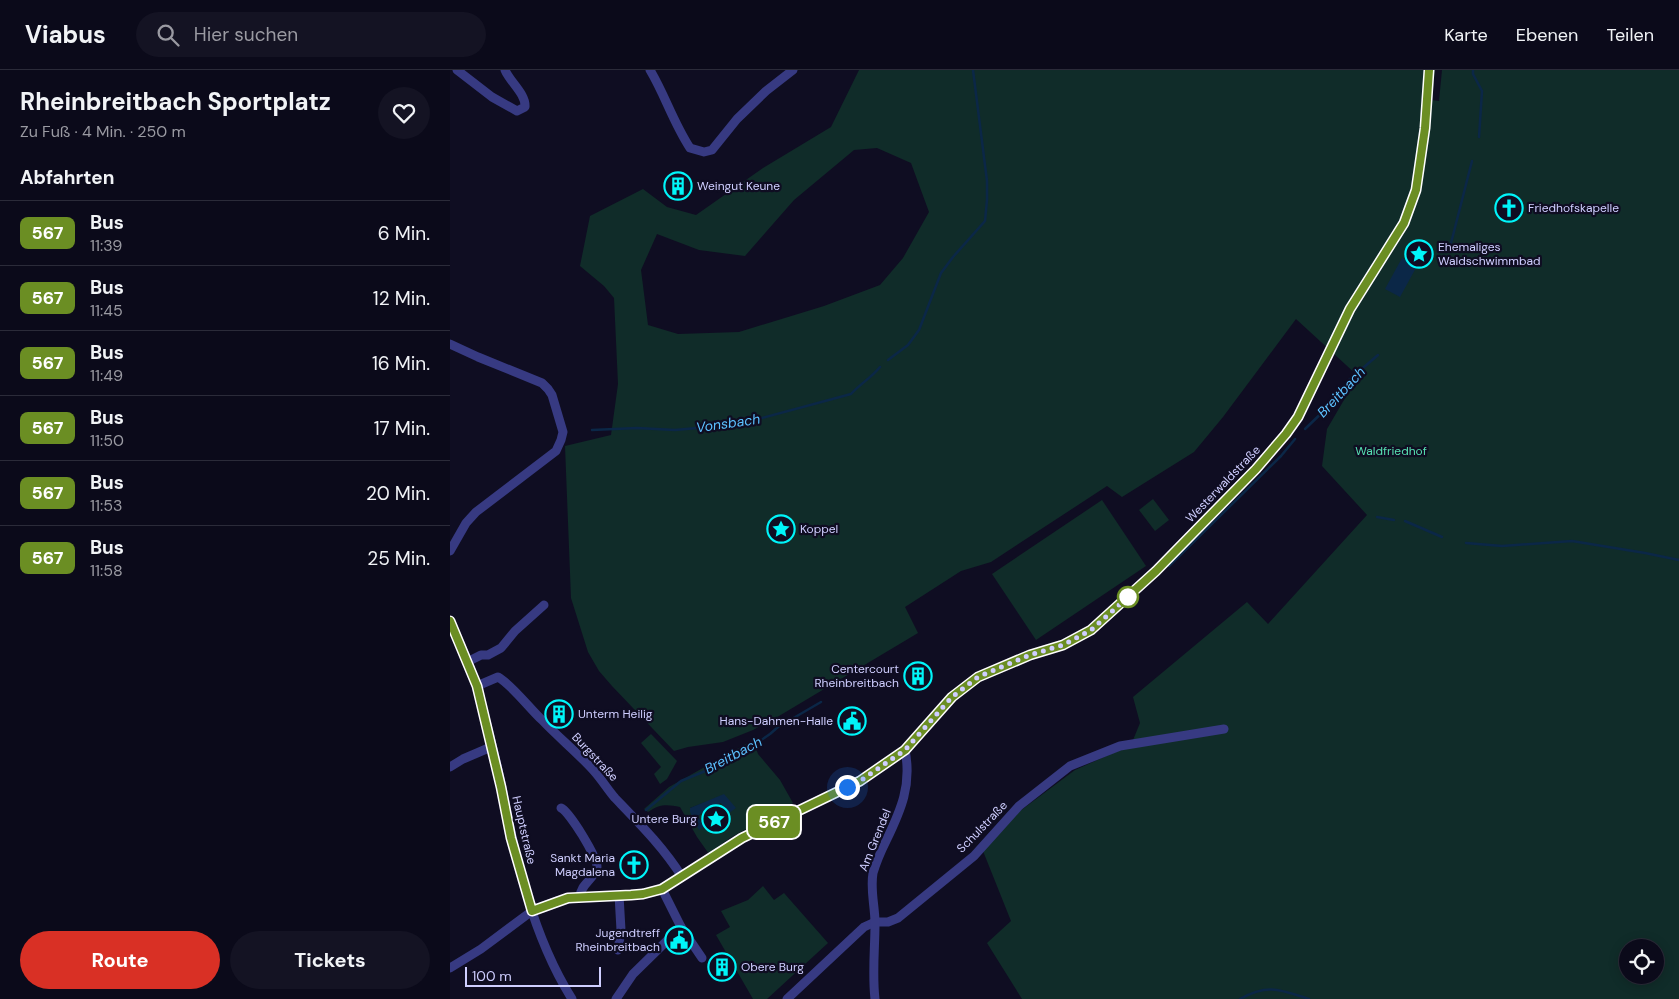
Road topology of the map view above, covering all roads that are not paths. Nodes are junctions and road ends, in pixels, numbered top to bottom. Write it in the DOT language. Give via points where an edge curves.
graph roads {
  1 [pos="456,70"];
  2 [pos="505,70"];
  3 [pos="650,70"];
  4 [pos="793,70"];
  5 [pos="1429,70"];
  6 [pos="450,344"];
  7 [pos="450,551"];
  8 [pos="544,605"];
  9 [pos="450,621"];
  10 [pos="468,662"];
  11 [pos="477,686"];
  12 [pos="1224,729"];
  13 [pos="491,747"];
  14 [pos="905,750"];
  15 [pos="450,767"];
  16 [pos="561,808"];
  17 [pos="682,877"];
  18 [pos="662,889"];
  19 [pos="619,895"];
  20 [pos="580,897"];
  21 [pos="532,911"];
  22 [pos="875,922"];
  23 [pos="681,927"];
  24 [pos="618,950"];
  25 [pos="702,958"];
  26 [pos="450,968"];
  27 [pos="572,999"];
  28 [pos="616,999"];
  29 [pos="787,999"];
  30 [pos="875,999"];
  1 -- 2 [label="street" via="516,111 525,107 525,102"];
  3 -- 4 [label="street" via="682,136 690,148 704,152 712,150 737,119"];
  5 -- 14 [label="street, Westerwaldstraße" via="1420,170 1404,223 1350,309 1298,417 1286,434 1156,571 1091,630 1063,645 978,677 952,697"];
  6 -- 7 [label="street" via="542,384 552,395 563,432 556,451 476,512"];
  8 -- 10 [label="street" via="501,648"];
  9 -- 10 [label="street, Hauptstraße"];
  10 -- 11 [label="street, Hauptstraße"];
  11 -- 13 [label="street, Hauptstraße"];
  11 -- 17 [label="street, Burgstraße" via="495,678 504,681 595,772"];
  12 -- 22 [label="street, Schulstraße" via="1120,746 1070,766 1019,806 974,856 915,905 898,918"];
  13 -- 15 [label="street"];
  13 -- 21 [label="street, Hauptstraße" via="511,838"];
  14 -- 17 [label="street, Westerwaldstraße" via="860,781 742,838"];
  14 -- 22 [label="street, Am Grendel" via="907,785 871,884"];
  16 -- 20 [label="street" via="565,809 597,862 596,870 581,890"];
  17 -- 18 [label="street, Westerwaldstraße"];
  18 -- 19 [label="street, Westerwaldstraße"];
  18 -- 23 [label="street"];
  19 -- 20 [label="street, Westerwaldstraße"];
  19 -- 24 [label="street" via="622,930"];
  20 -- 21 [label="street, Westerwaldstraße" via="557,901"];
  21 -- 26 [label="street, Westerwaldstraße"];
  21 -- 27 [label="street, Hauptstraße" via="547,954"];
  22 -- 29 [label="street, Schulstraße" via="864,927"];
  22 -- 30 [label="street, Am Grendel" via="872,977"];
  23 -- 25 [label="street"];
  23 -- 28 [label="street" via="633,974"];
}
